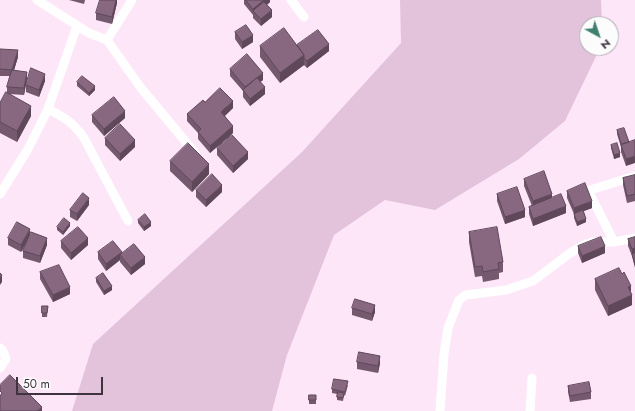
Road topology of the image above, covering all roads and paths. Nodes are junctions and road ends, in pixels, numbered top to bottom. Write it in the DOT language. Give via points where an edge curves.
graph roads {
  1 [pos="37,0"];
  2 [pos="132,0"];
  3 [pos="291,0"];
  4 [pos="304,17"];
  5 [pos="77,26"];
  6 [pos="107,40"];
  7 [pos="48,109"];
  8 [pos="200,158"];
  9 [pos="635,176"];
  10 [pos="0,194"];
  11 [pos="128,221"];
  12 [pos="635,238"];
  13 [pos="614,242"];
  14 [pos="0,348"];
  15 [pos="0,368"];
  16 [pos="532,378"];
  17 [pos="440,411"];
  18 [pos="530,411"];
  1 -- 5 [label="street"];
  2 -- 6 [label="street"];
  3 -- 4 [label="street"];
  5 -- 6 [label="street"];
  5 -- 7 [label="street"];
  6 -- 8 [label="street" via="141,88"];
  7 -- 10 [label="street" via="28,149"];
  7 -- 11 [label="street" via="76,126"];
  9 -- 13 [label="street" via="590,190"];
  12 -- 13 [label="street"];
  13 -- 17 [label="street" via="586,244 533,281 506,290 462,297 448,328"];
  14 -- 15 [label="street" via="6,359"];
  16 -- 18 [label="street"];
}
